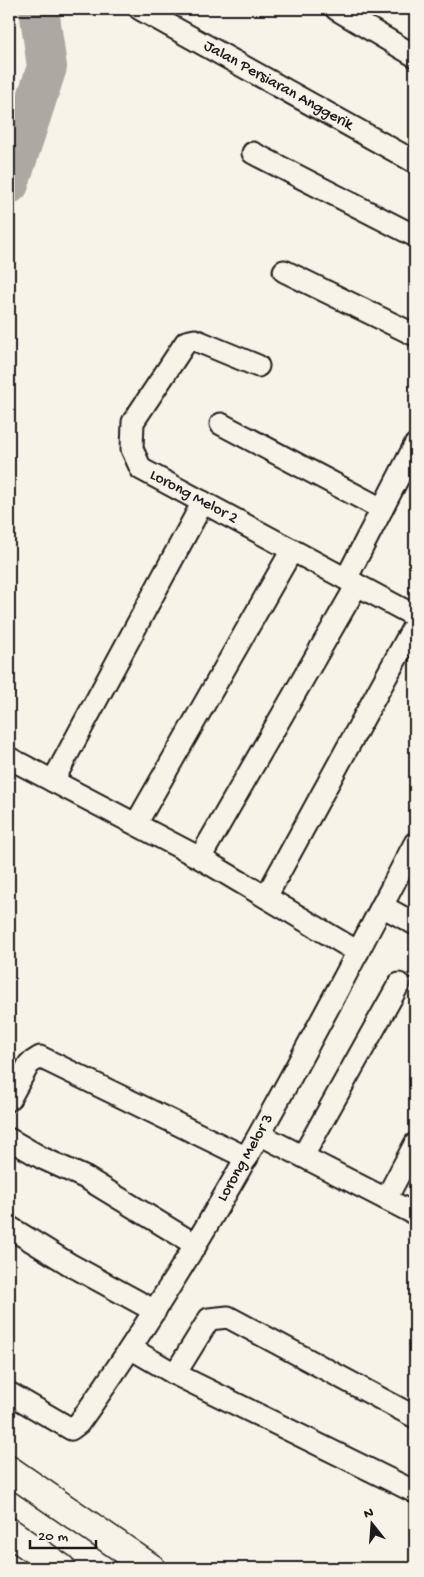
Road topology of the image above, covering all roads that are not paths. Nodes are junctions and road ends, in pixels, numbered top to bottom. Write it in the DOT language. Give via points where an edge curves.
graph roads {
  1 [pos="140,9"];
  2 [pos="336,9"];
  3 [pos="415,56"];
  4 [pos="253,153"];
  5 [pos="415,162"];
  6 [pos="415,236"];
  7 [pos="284,271"];
  8 [pos="415,335"];
  9 [pos="258,366"];
  10 [pos="221,424"];
  11 [pos="415,445"];
  12 [pos="203,502"];
  13 [pos="382,509"];
  14 [pos="292,550"];
  15 [pos="352,582"];
  16 [pos="415,616"];
  17 [pos="415,624"];
  18 [pos="9,758"];
  19 [pos="53,781"];
  20 [pos="136,824"];
  21 [pos="415,843"];
  22 [pos="200,858"];
  23 [pos="266,897"];
  24 [pos="382,906"];
  25 [pos="415,924"];
  26 [pos="358,952"];
  27 [pos="399,984"];
  28 [pos="9,1100"];
  29 [pos="261,1135"];
  30 [pos="9,1139"];
  31 [pos="415,1144"];
  32 [pos="303,1156"];
  33 [pos="247,1158"];
  34 [pos="386,1199"];
  35 [pos="415,1214"];
  36 [pos="9,1227"];
  37 [pos="196,1245"];
  38 [pos="154,1311"];
  39 [pos="132,1349"];
  40 [pos="175,1374"];
  41 [pos="9,1393"];
  42 [pos="415,1416"];
  43 [pos="9,1470"];
  44 [pos="9,1480"];
  45 [pos="415,1492"];
  46 [pos="9,1532"];
  47 [pos="62,1568"];
  48 [pos="138,1568"];
  49 [pos="151,1568"];
  1 -- 5 [label="street, Jalan Persiaran Anggerik"];
  2 -- 3 [label="street"];
  4 -- 6 [label="street"];
  7 -- 8 [label="street"];
  9 -- 12 [label="street, Lorong Melor 2" via="195,340 186,342 133,422 132,448 142,469"];
  10 -- 13 [label="street"];
  11 -- 13 [label="street"];
  12 -- 14 [label="street, Lorong Melor 2"];
  12 -- 19 [label="street"];
  13 -- 15 [label="street"];
  14 -- 15 [label="street, Lorong Melor 2"];
  14 -- 20 [label="street"];
  15 -- 16 [label="street, Lorong Melor 2"];
  15 -- 22 [label="street"];
  17 -- 23 [label="street"];
  18 -- 19 [label="street"];
  19 -- 20 [label="street"];
  20 -- 22 [label="street"];
  21 -- 24 [label="street, Lorong Melor 3"];
  22 -- 23 [label="street"];
  23 -- 26 [label="street"];
  24 -- 25 [label="street"];
  24 -- 26 [label="street, Lorong Melor 3"];
  26 -- 29 [label="street, Lorong Melor 3"];
  27 -- 32 [label="street"];
  28 -- 33 [label="street" via="29,1064 40,1057"];
  29 -- 32 [label="street"];
  29 -- 33 [label="street, Lorong Melor 3"];
  30 -- 37 [label="street" via="86,1178"];
  31 -- 34 [label="street"];
  32 -- 34 [label="street"];
  33 -- 37 [label="street, Lorong Melor 3"];
  34 -- 35 [label="street"];
  36 -- 38 [label="street"];
  37 -- 38 [label="street, Lorong Melor 3"];
  38 -- 39 [label="street, Lorong Melor 3"];
  39 -- 40 [label="street"];
  39 -- 41 [label="street, Lorong Melor 3" via="79,1424 71,1429"];
  40 -- 42 [label="street" via="209,1319 228,1317"];
  40 -- 45 [label="street"];
  43 -- 49 [label="highway"];
  44 -- 48 [label="highway"];
  46 -- 47 [label="highway"];
}
